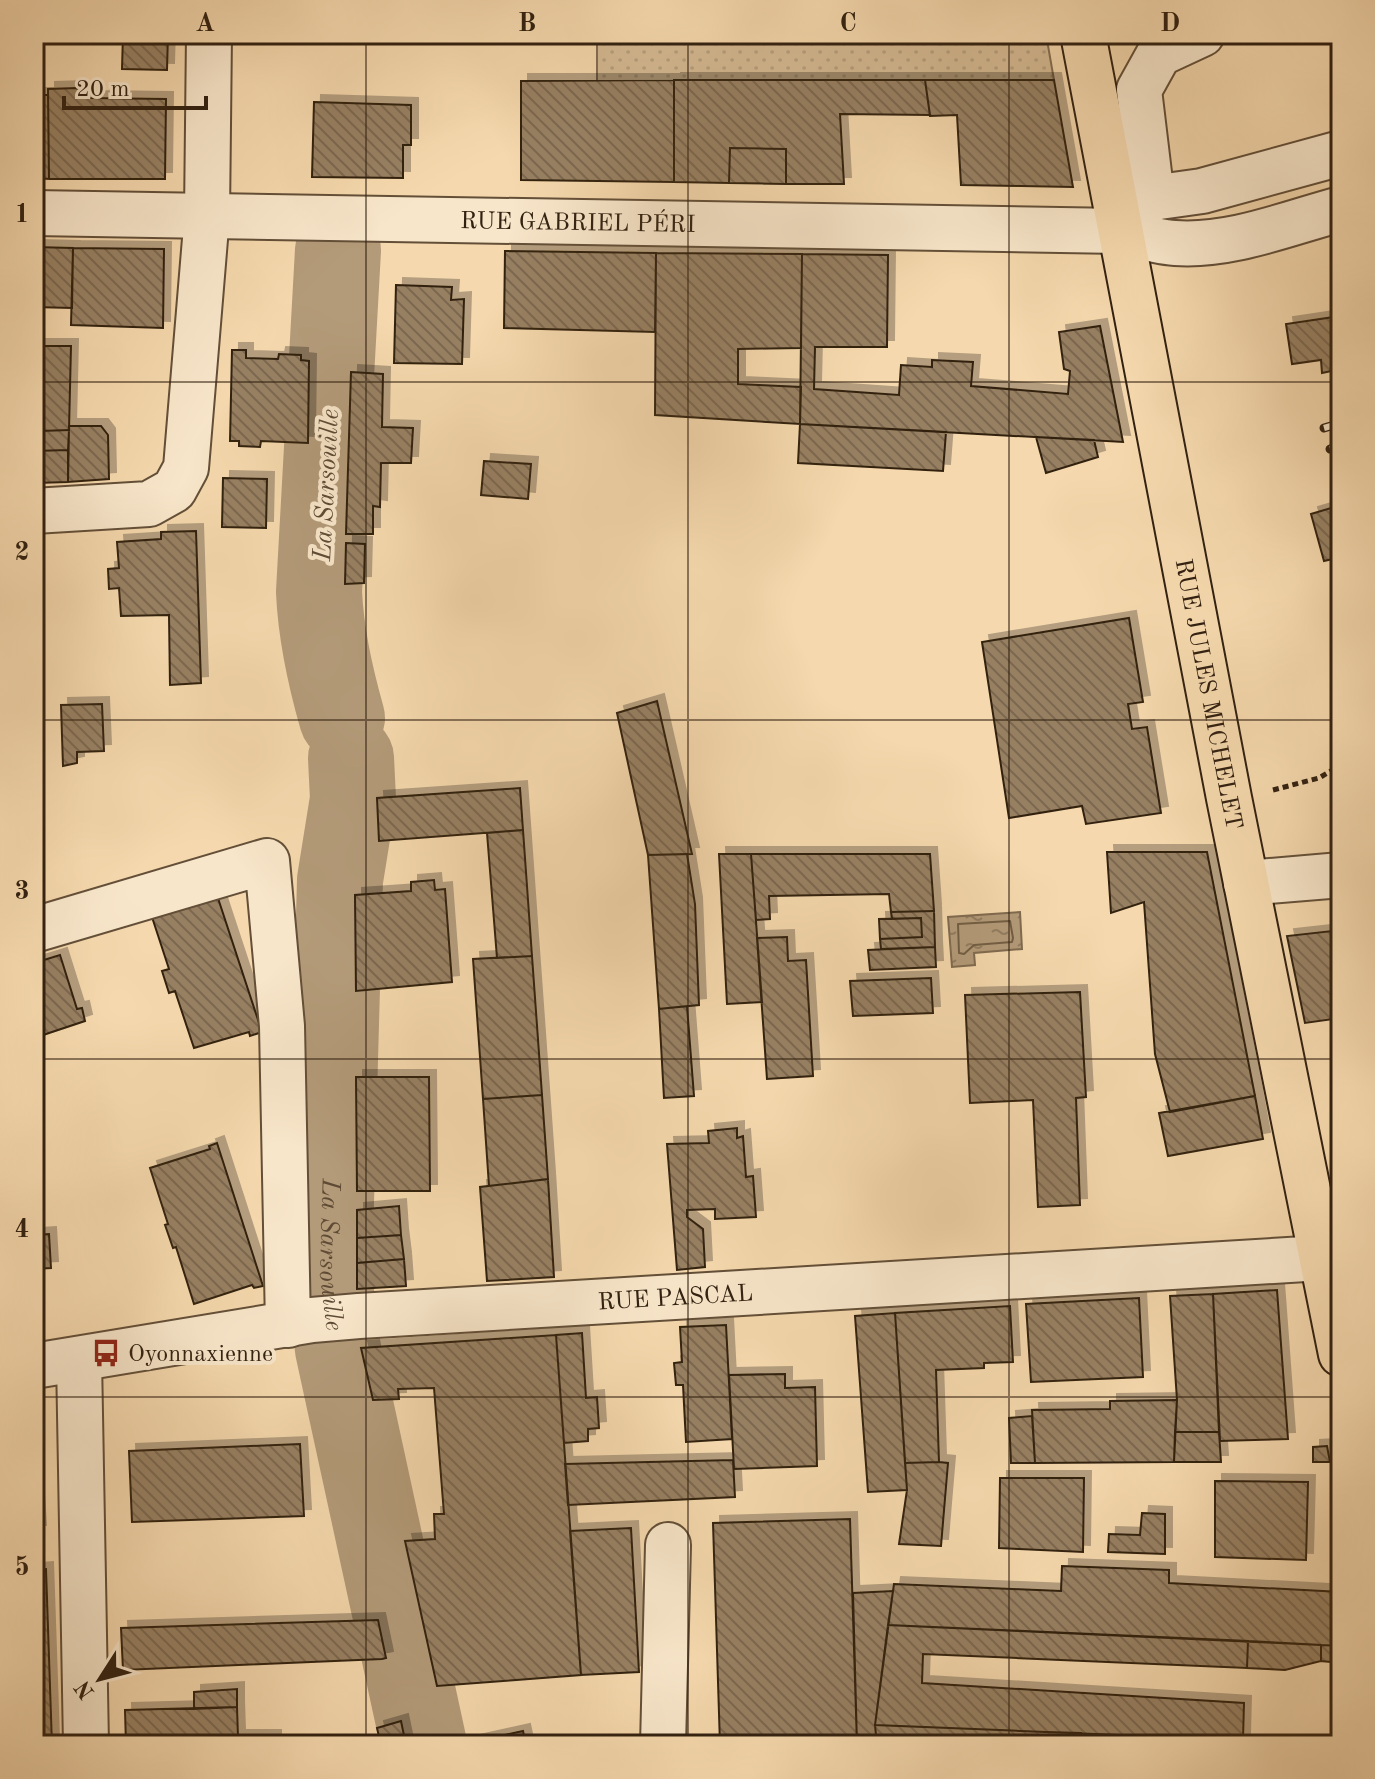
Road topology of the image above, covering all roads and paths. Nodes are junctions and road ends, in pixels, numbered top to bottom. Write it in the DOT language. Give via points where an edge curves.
graph roads {
  1 [pos="209,34"];
  2 [pos="1202,34"];
  3 [pos="1086,37"];
  4 [pos="1341,153"];
  5 [pos="1152,198"];
  6 [pos="1341,209"];
  7 [pos="34,213"];
  8 [pos="207,215"];
  9 [pos="1120,231"];
  10 [pos="34,511"];
  11 [pos="1341,765"];
  12 [pos="1229,798"];
  13 [pos="1341,875"];
  14 [pos="1246,883"];
  15 [pos="34,930"];
  16 [pos="1322,1258"];
  17 [pos="300,1323"];
  18 [pos="1341,1354"];
  19 [pos="79,1359"];
  20 [pos="34,1366"];
  21 [pos="668,1545"];
  22 [pos="86,1745"];
  23 [pos="663,1745"];
  1 -- 8 [label="street"];
  2 -- 5 [label="street" via="1159,54 1139,90"];
  3 -- 9 [label="main road, RUE JULES MICHELET"];
  4 -- 5 [label="street" via="1202,191"];
  5 -- 9 [label="street"];
  6 -- 9 [label="street, RUE GABRIEL PÉRI" via="1216,242 1159,242"];
  7 -- 8 [label="street, RUE GABRIEL PÉRI"];
  8 -- 9 [label="street, RUE GABRIEL PÉRI"];
  8 -- 10 [label="street" via="186,468 174,490 149,504"];
  9 -- 12 [label="main road, RUE JULES MICHELET"];
  11 -- 12 [label="path" via="1319,778"];
  12 -- 14 [label="main road, RUE JULES MICHELET"];
  13 -- 14 [label="street"];
  14 -- 16 [label="main road, RUE JULES MICHELET"];
  15 -- 17 [label="street" via="267,861"];
  16 -- 17 [label="street, RUE PASCAL"];
  16 -- 18 [label="main road, RUE JULES MICHELET"];
  17 -- 19 [label="street, RUE PASCAL"];
  19 -- 20 [label="street, RUE PASCAL"];
  19 -- 22 [label="street"];
  21 -- 23 [label="street"];
}
